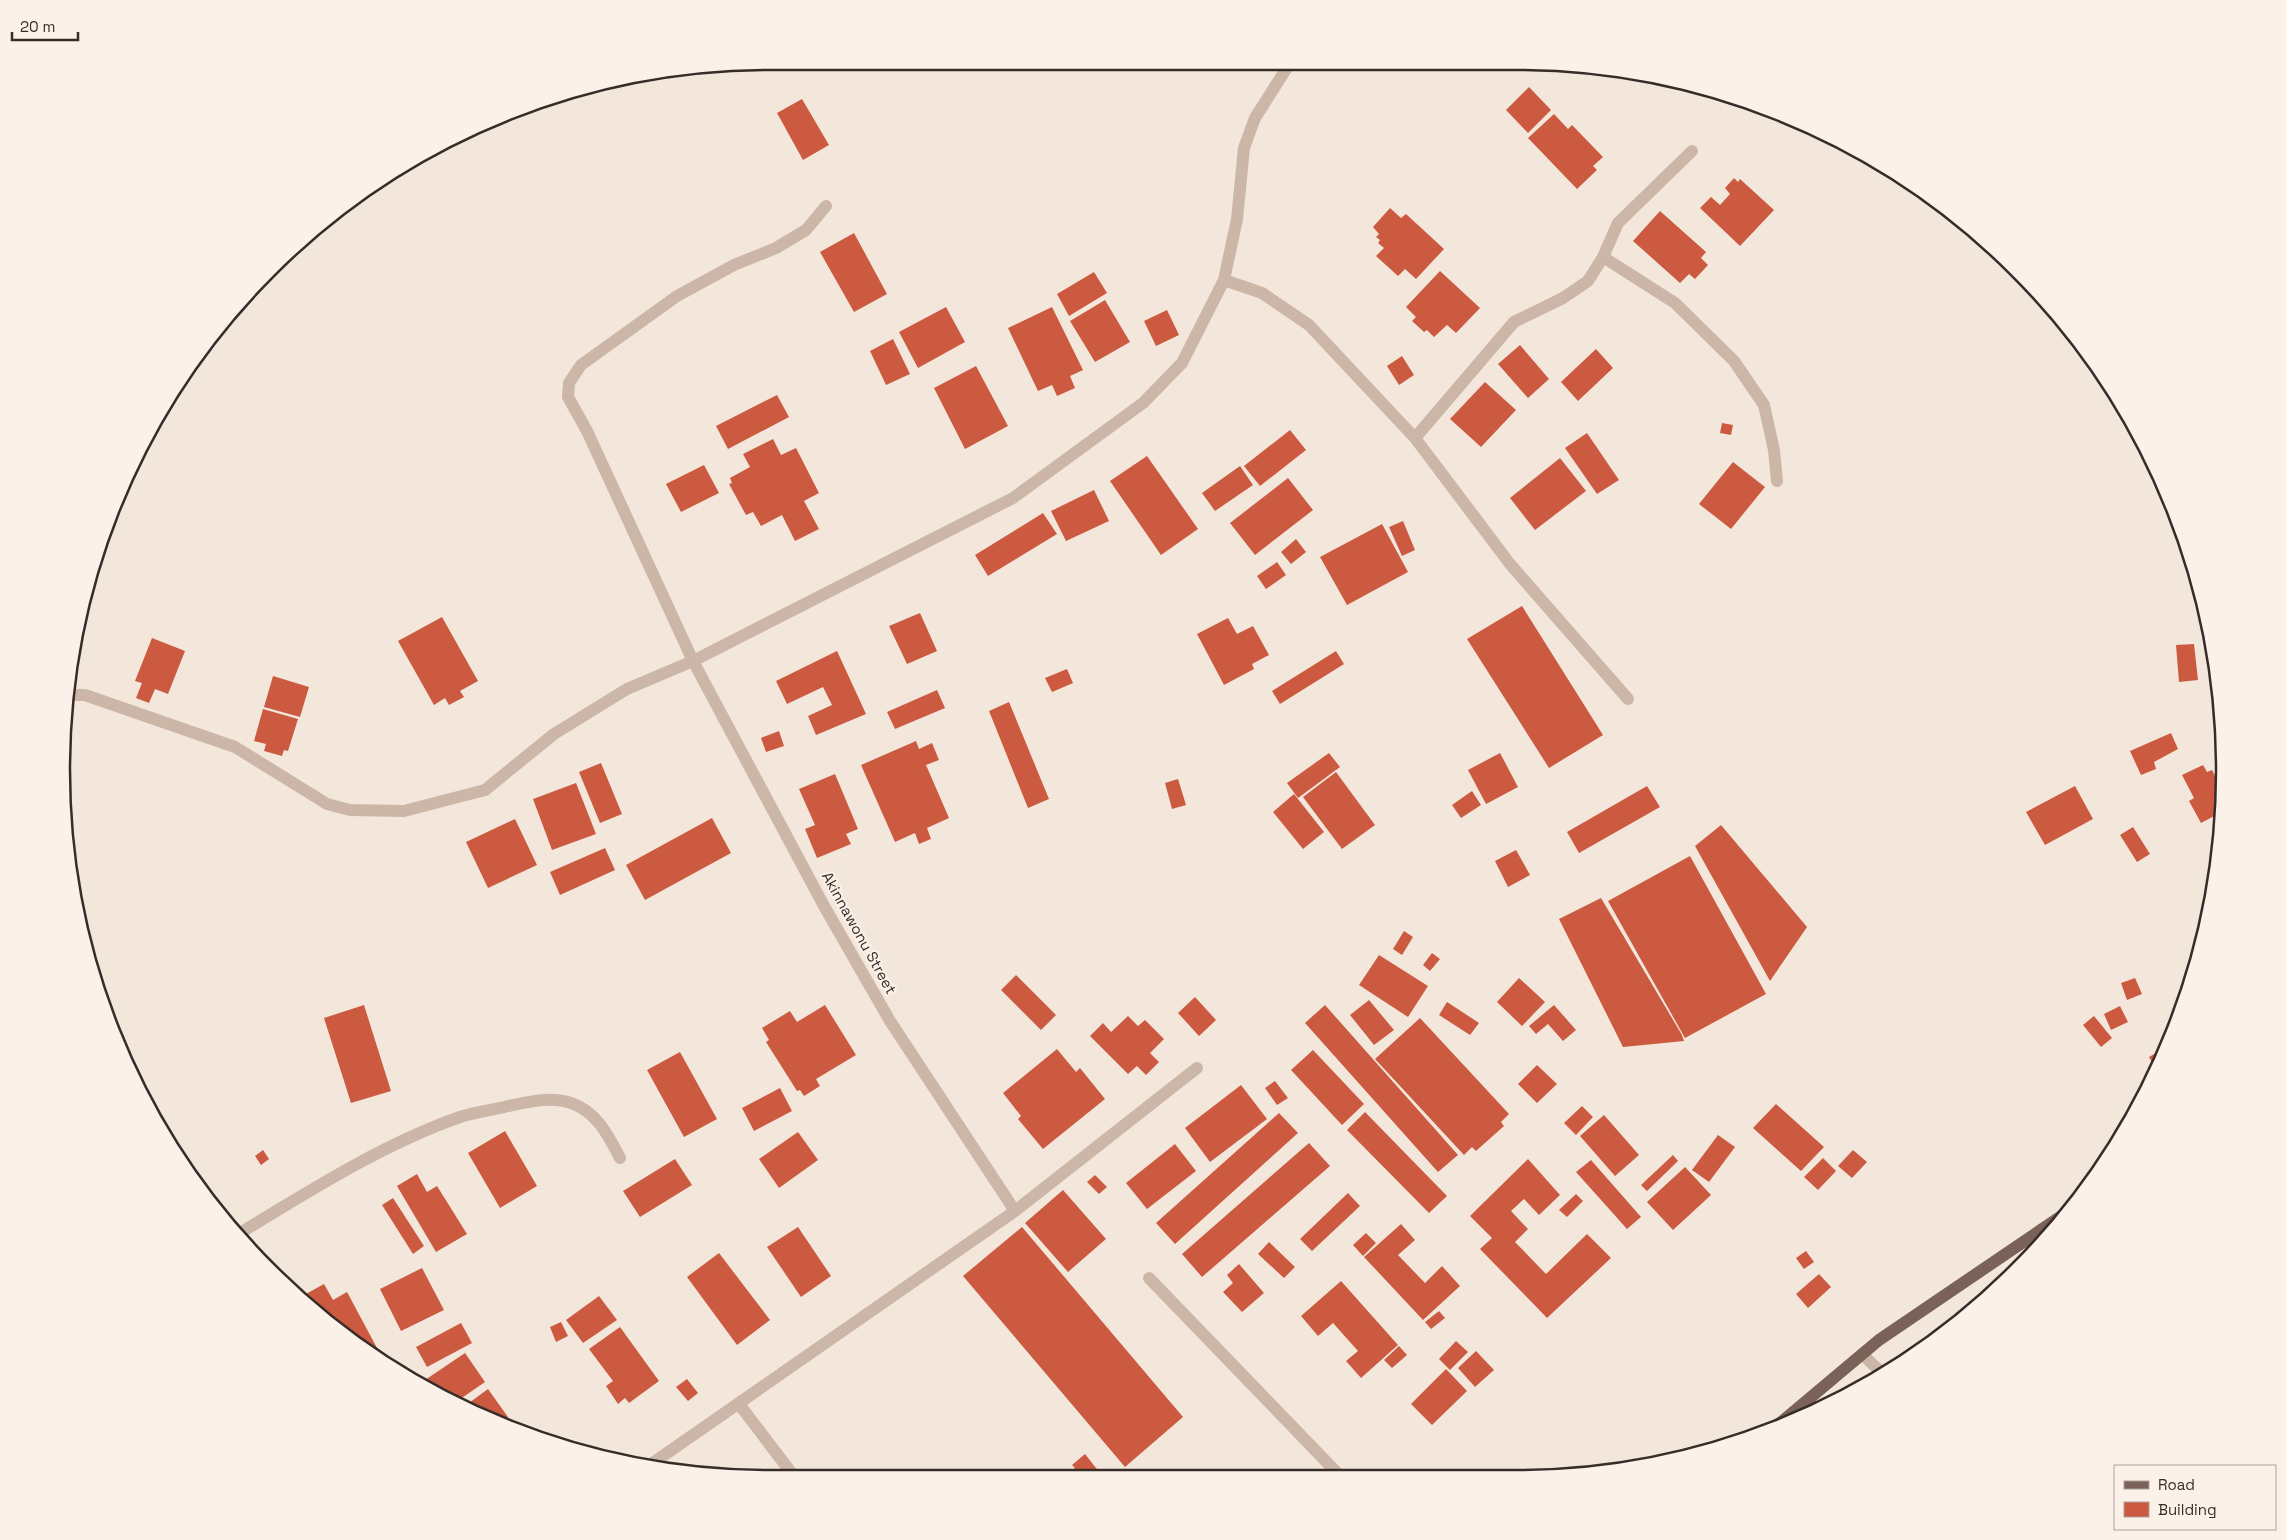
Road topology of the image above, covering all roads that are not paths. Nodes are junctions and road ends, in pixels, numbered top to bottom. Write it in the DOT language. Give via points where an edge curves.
graph roads {
  1 [pos="1286,70"];
  2 [pos="1692,151"];
  3 [pos="826,206"];
  4 [pos="1603,257"];
  5 [pos="1224,280"];
  6 [pos="1768,400"];
  7 [pos="1415,438"];
  8 [pos="1776,481"];
  9 [pos="693,661"];
  10 [pos="74,695"];
  11 [pos="1628,699"];
  12 [pos="1197,1068"];
  13 [pos="620,1158"];
  14 [pos="1015,1211"];
  15 [pos="2047,1226"];
  16 [pos="243,1231"];
  17 [pos="1149,1278"];
  18 [pos="1862,1354"];
  19 [pos="1878,1369"];
  20 [pos="739,1404"];
  21 [pos="1791,1414"];
  22 [pos="656,1461"];
  23 [pos="789,1470"];
  24 [pos="1334,1470"];
  1 -- 5 [label="street" via="1255,118 1244,148 1237,219"];
  2 -- 4 [label="street" via="1618,223"];
  3 -- 9 [label="street, Akinnawonu Street" via="806,230 677,296 581,365 570,382 568,397 587,431"];
  4 -- 6 [label="street" via="1658,289 1706,331"];
  4 -- 7 [label="street" via="1588,280 1563,298 1514,322"];
  4 -- 8 [label="street" via="1675,303 1734,362 1764,405 1774,450"];
  5 -- 7 [label="street" via="1262,293 1309,325"];
  5 -- 9 [label="street" via="1182,363 1143,403 1105,433 1013,498"];
  7 -- 11 [label="street" via="1510,564"];
  9 -- 10 [label="street" via="628,689 554,734 485,790 404,811 350,810 327,804 236,747 85,695"];
  9 -- 14 [label="street, Akinnawonu Street" via="824,906 890,1021"];
  12 -- 14 [label="street"];
  13 -- 16 [label="street" via="593,1114 572,1103 550,1099 522,1104 462,1117 408,1138"];
  14 -- 20 [label="street"];
  15 -- 18 [label="main road"];
  17 -- 24 [label="street"];
  18 -- 19 [label="street"];
  18 -- 21 [label="main road"];
  20 -- 22 [label="street"];
  20 -- 23 [label="street"];
}
